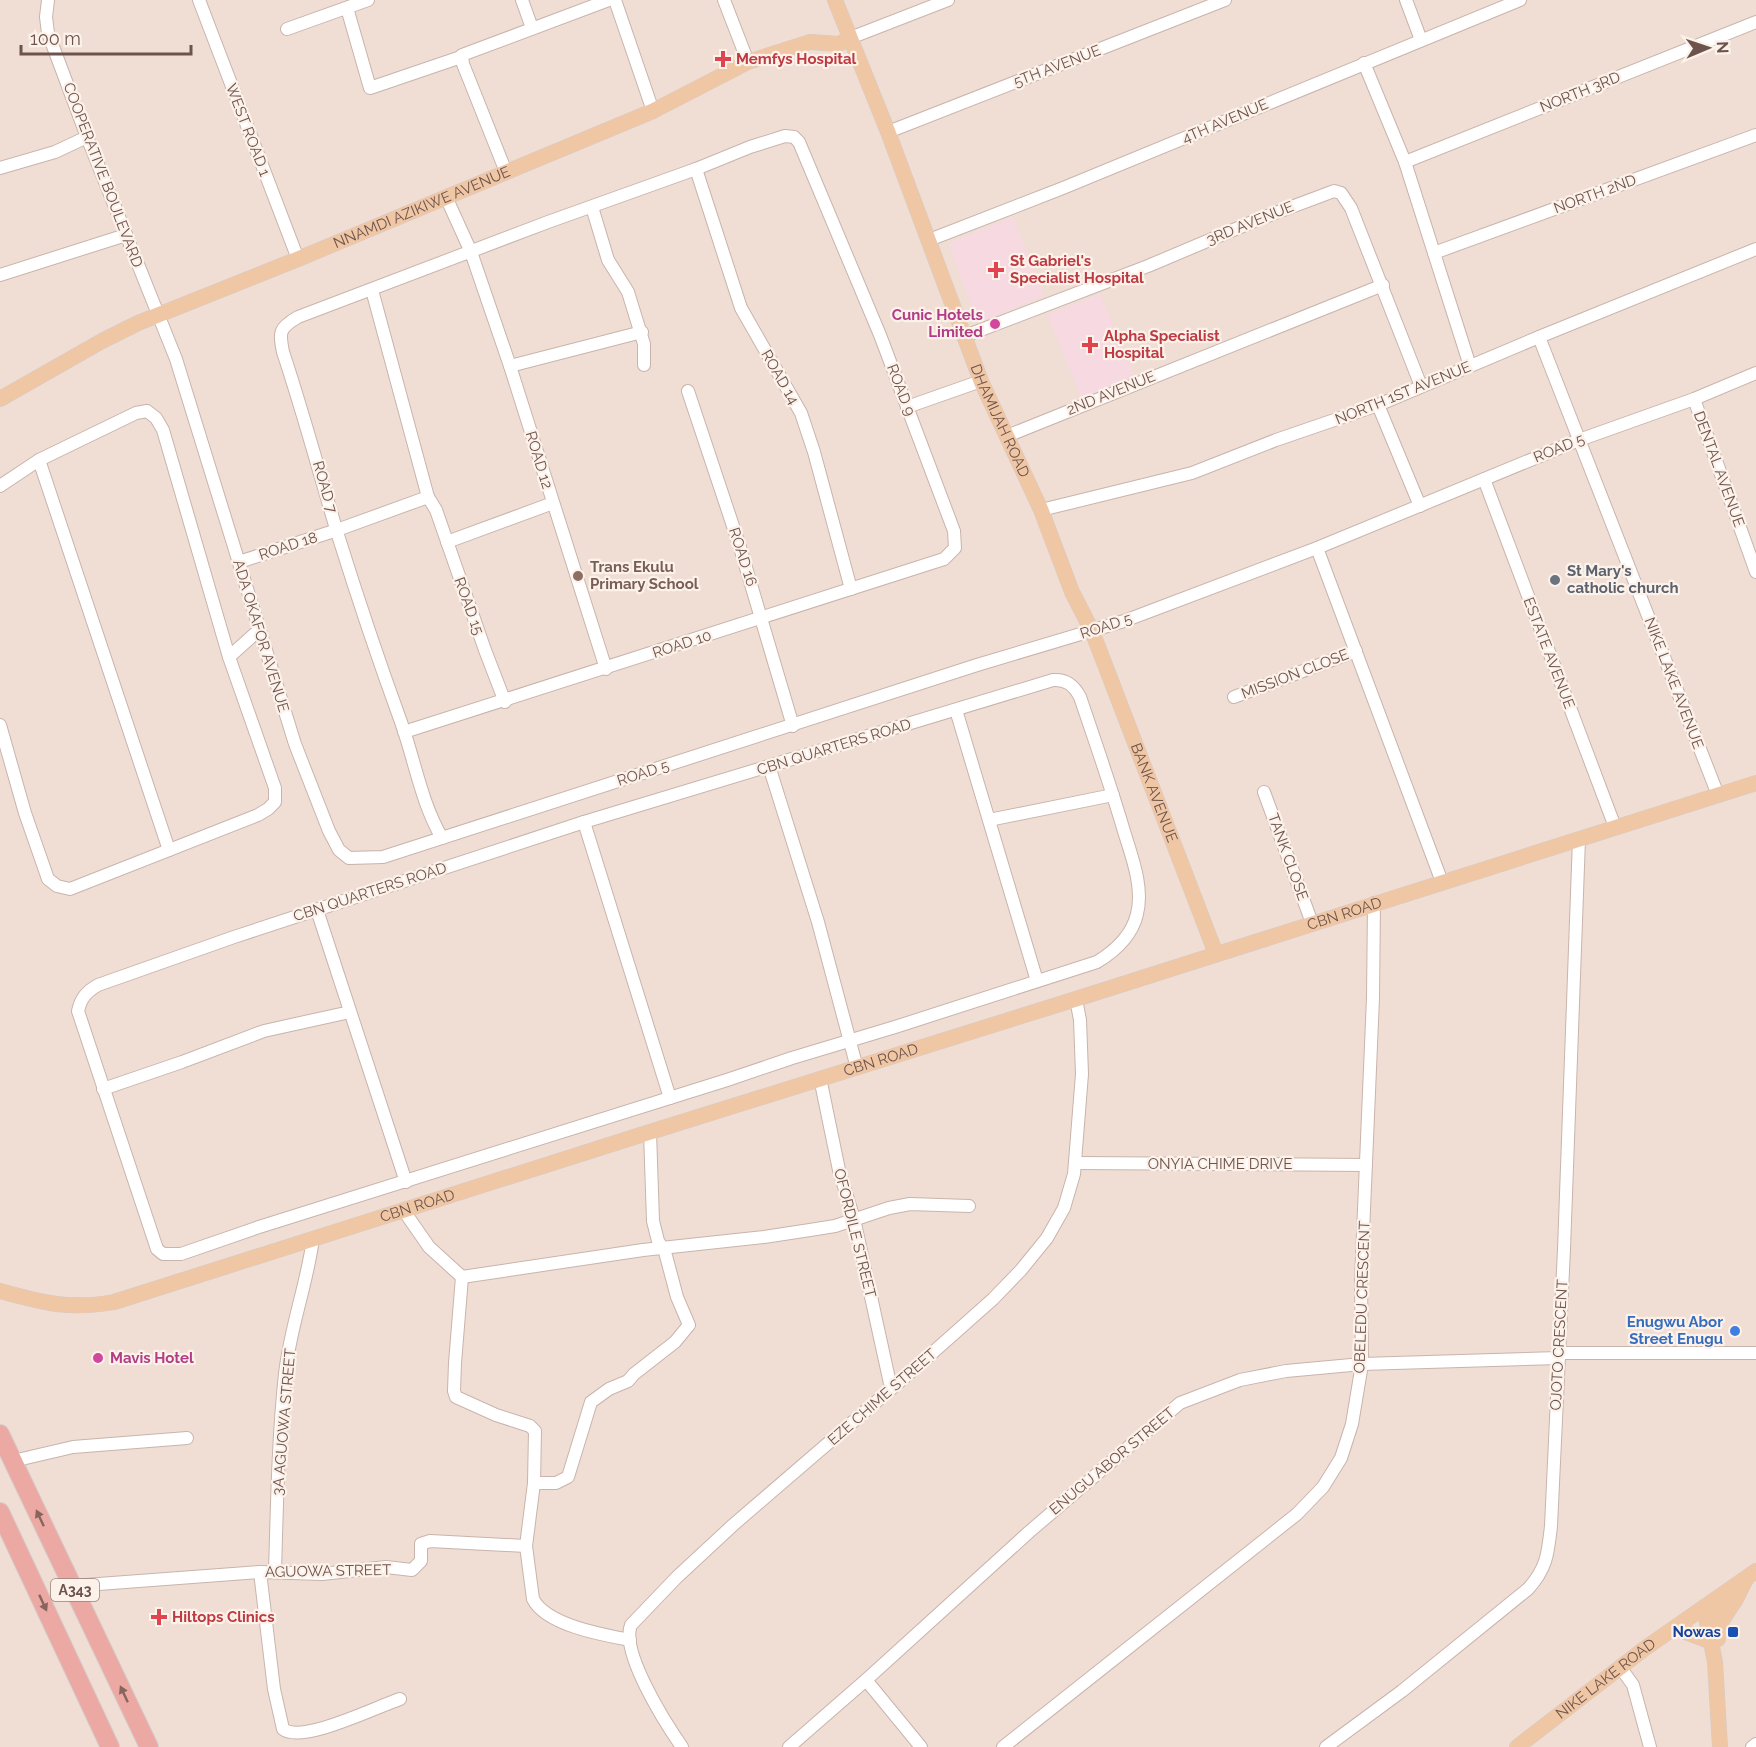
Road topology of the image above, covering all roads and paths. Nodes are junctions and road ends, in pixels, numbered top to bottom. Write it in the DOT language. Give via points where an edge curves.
graph roads {
  1 [pos="48,0"];
  2 [pos="199,0"];
  3 [pos="368,0"];
  4 [pos="522,0"];
  5 [pos="609,0"];
  6 [pos="615,0"];
  7 [pos="724,0"];
  8 [pos="835,0"];
  9 [pos="948,0"];
  10 [pos="1225,0"];
  11 [pos="1406,0"];
  12 [pos="1520,0"];
  13 [pos="347,8"];
  14 [pos="1756,22"];
  15 [pos="532,28"];
  16 [pos="287,29"];
  17 [pos="850,38"];
  18 [pos="1421,40"];
  19 [pos="461,57"];
  20 [pos="748,62"];
  21 [pos="1364,63"];
  22 [pos="653,111"];
  23 [pos="888,132"];
  24 [pos="1756,135"];
  25 [pos="87,137"];
  26 [pos="794,138"];
  27 [pos="1405,162"];
  28 [pos="0,168"];
  29 [pos="696,169"];
  30 [pos="506,172"];
  31 [pos="446,197"];
  32 [pos="592,207"];
  33 [pos="126,235"];
  34 [pos="929,240"];
  35 [pos="1756,249"];
  36 [pos="471,252"];
  37 [pos="1434,253"];
  38 [pos="298,259"];
  39 [pos="0,275"];
  40 [pos="1383,285"];
  41 [pos="372,290"];
  42 [pos="159,314"];
  43 [pos="642,332"];
  44 [pos="965,336"];
  45 [pos="1539,337"];
  46 [pos="644,365"];
  47 [pos="510,366"];
  48 [pos="1470,366"];
  49 [pos="1756,373"];
  50 [pos="981,381"];
  51 [pos="1421,386"];
  52 [pos="688,391"];
  53 [pos="0,399"];
  54 [pos="1694,399"];
  55 [pos="1378,405"];
  56 [pos="907,407"];
  57 [pos="1007,436"];
  58 [pos="1579,440"];
  59 [pos="39,460"];
  60 [pos="1484,479"];
  61 [pos="0,486"];
  62 [pos="428,497"];
  63 [pos="553,503"];
  64 [pos="1420,506"];
  65 [pos="1041,510"];
  66 [pos="337,530"];
  67 [pos="447,542"];
  68 [pos="954,548"];
  69 [pos="1317,548"];
  70 [pos="239,562"];
  71 [pos="1756,572"];
  72 [pos="851,589"];
  73 [pos="762,619"];
  74 [pos="259,630"];
  75 [pos="1092,631"];
  76 [pos="1356,651"];
  77 [pos="229,657"];
  78 [pos="606,669"];
  79 [pos="1234,697"];
  80 [pos="505,702"];
  81 [pos="956,710"];
  82 [pos="0,726"];
  83 [pos="793,726"];
  84 [pos="404,732"];
  85 [pos="770,766"];
  86 [pos="1756,783"];
  87 [pos="1264,792"];
  88 [pos="1113,795"];
  89 [pos="1718,795"];
  90 [pos="989,820"];
  91 [pos="584,822"];
  92 [pos="1615,827"];
  93 [pos="442,838"];
  94 [pos="1579,839"];
  95 [pos="169,850"];
  96 [pos="1442,882"];
  97 [pos="1374,903"];
  98 [pos="317,910"];
  99 [pos="1312,923"];
  100 [pos="1216,954"];
  101 [pos="1037,981"];
  102 [pos="1076,999"];
  103 [pos="350,1012"];
  104 [pos="849,1040"];
  105 [pos="857,1068"];
  106 [pos="820,1078"];
  107 [pos="103,1089"];
  108 [pos="670,1098"];
  109 [pos="650,1132"];
  110 [pos="1075,1163"];
  111 [pos="1366,1165"];
  112 [pos="406,1182"];
  113 [pos="969,1206"];
  114 [pos="404,1211"];
  115 [pos="854,1219"];
  116 [pos="313,1239"];
  117 [pos="661,1247"];
  118 [pos="462,1276"];
  119 [pos="0,1292"];
  120 [pos="1756,1353"];
  121 [pos="1559,1356"];
  122 [pos="1362,1364"];
  123 [pos="891,1388"];
  124 [pos="0,1434"];
  125 [pos="187,1438"];
  126 [pos="13,1461"];
  127 [pos="534,1483"];
  128 [pos="0,1512"];
  129 [pos="526,1546"];
  130 [pos="275,1571"];
  131 [pos="260,1572"];
  132 [pos="1751,1575"];
  133 [pos="72,1586"];
  134 [pos="1709,1604"];
  135 [pos="1675,1628"];
  136 [pos="630,1634"];
  137 [pos="1713,1635"];
  138 [pos="1620,1667"];
  139 [pos="866,1680"];
  140 [pos="400,1699"];
  141 [pos="1756,1744"];
  142 [pos="110,1747"];
  143 [pos="149,1747"];
  144 [pos="682,1747"];
  145 [pos="789,1747"];
  146 [pos="921,1747"];
  147 [pos="1003,1747"];
  148 [pos="1326,1747"];
  149 [pos="1517,1747"];
  150 [pos="1650,1747"];
  151 [pos="1720,1747"];
  152 [pos="1752,1747"];
  1 -- 25 [label="street, COOPERATIVE BOULEVARD" via="48,33"];
  2 -- 38 [label="street, WEST ROAD 1"];
  3 -- 13 [label="street"];
  4 -- 15 [label="street"];
  5 -- 15 [label="street"];
  6 -- 22 [label="street"];
  7 -- 20 [label="street"];
  8 -- 17 [label="main road, DHAMIJAH ROAD"];
  9 -- 17 [label="street"];
  10 -- 23 [label="street, 5TH AVENUE"];
  11 -- 18 [label="street"];
  12 -- 18 [label="street, 4TH AVENUE"];
  13 -- 16 [label="street"];
  13 -- 19 [label="street" via="370,88"];
  14 -- 27 [label="street, NORTH 3RD"];
  15 -- 19 [label="street"];
  17 -- 20 [label="main road, NNAMDI AZIKIWE AVENUE" via="838,44 810,42"];
  17 -- 23 [label="main road, DHAMIJAH ROAD"];
  18 -- 21 [label="street, 4TH AVENUE"];
  19 -- 30 [label="street"];
  20 -- 22 [label="main road, NNAMDI AZIKIWE AVENUE"];
  21 -- 27 [label="street"];
  21 -- 34 [label="street, 4TH AVENUE"];
  22 -- 30 [label="main road, NNAMDI AZIKIWE AVENUE"];
  23 -- 34 [label="main road, DHAMIJAH ROAD"];
  24 -- 37 [label="street, NORTH 2ND"];
  25 -- 28 [label="street" via="55,152"];
  25 -- 33 [label="street, COOPERATIVE BOULEVARD"];
  26 -- 29 [label="street, ROAD 7" via="785,136 750,147"];
  26 -- 56 [label="street, ROAD 9" via="843,242"];
  27 -- 37 [label="street"];
  29 -- 32 [label="street, ROAD 7"];
  29 -- 72 [label="street, ROAD 14" via="741,308 801,413"];
  30 -- 31 [label="main road, NNAMDI AZIKIWE AVENUE"];
  31 -- 36 [label="street, ROAD 12"];
  31 -- 38 [label="main road, NNAMDI AZIKIWE AVENUE"];
  32 -- 36 [label="street, ROAD 7"];
  32 -- 43 [label="street" via="608,260 628,292"];
  33 -- 39 [label="street"];
  33 -- 42 [label="street, COOPERATIVE BOULEVARD"];
  34 -- 44 [label="main road, DHAMIJAH ROAD"];
  35 -- 45 [label="street, NORTH 1ST AVENUE"];
  36 -- 41 [label="street, ROAD 7"];
  36 -- 47 [label="street, ROAD 12"];
  37 -- 48 [label="street"];
  38 -- 42 [label="main road, NNAMDI AZIKIWE AVENUE"];
  40 -- 44 [label="street, 3RD AVENUE" via="1351,208 1341,193 1334,191"];
  40 -- 51 [label="street, 3RD AVENUE"];
  40 -- 57 [label="street, 2ND AVENUE"];
  41 -- 62 [label="street, ROAD 15"];
  41 -- 66 [label="street, ROAD 7" via="298,317 286,324 280,337"];
  42 -- 53 [label="main road, NNAMDI AZIKIWE AVENUE" via="102,341"];
  42 -- 70 [label="street, ADA OKAFOR AVENUE" via="184,381"];
  43 -- 46 [label="street"];
  43 -- 47 [label="street"];
  44 -- 50 [label="main road, DHAMIJAH ROAD"];
  45 -- 48 [label="street, NORTH 1ST AVENUE"];
  45 -- 58 [label="street, NIKE LAKE AVENUE"];
  47 -- 63 [label="street, ROAD 12"];
  48 -- 51 [label="street, NORTH 1ST AVENUE"];
  49 -- 54 [label="street, ROAD 5"];
  50 -- 56 [label="street"];
  50 -- 57 [label="main road, DHAMIJAH ROAD"];
  51 -- 55 [label="street, NORTH 1ST AVENUE"];
  52 -- 73 [label="street, ROAD 16"];
  54 -- 58 [label="street, ROAD 5"];
  54 -- 71 [label="street, DENTAL AVENUE"];
  55 -- 64 [label="street"];
  55 -- 65 [label="street, NORTH 1ST AVENUE" via="1192,474"];
  56 -- 68 [label="street, ROAD 9" via="954,531"];
  57 -- 65 [label="main road, DHAMIJAH ROAD"];
  58 -- 60 [label="street, ROAD 5"];
  58 -- 89 [label="street, NIKE LAKE AVENUE"];
  59 -- 61 [label="street"];
  59 -- 77 [label="street" via="136,413 147,411 156,418 163,430"];
  59 -- 95 [label="street"];
  60 -- 64 [label="street, ROAD 5"];
  60 -- 92 [label="street, ESTATE AVENUE"];
  62 -- 66 [label="street, ROAD 18"];
  62 -- 67 [label="street, ROAD 15"];
  63 -- 67 [label="street"];
  63 -- 78 [label="street, ROAD 12"];
  64 -- 69 [label="street, ROAD 5"];
  65 -- 75 [label="main road, DHAMIJAH ROAD" via="1072,592"];
  66 -- 70 [label="street, ROAD 18"];
  66 -- 84 [label="street, ROAD 7"];
  67 -- 80 [label="street, ROAD 15"];
  68 -- 72 [label="street, ROAD 10" via="944,559"];
  69 -- 75 [label="street, ROAD 5"];
  69 -- 76 [label="street"];
  70 -- 74 [label="street, ADA OKAFOR AVENUE"];
  72 -- 73 [label="street, ROAD 10"];
  73 -- 78 [label="street, ROAD 10"];
  73 -- 83 [label="street, ROAD 16"];
  74 -- 77 [label="street"];
  74 -- 93 [label="street, ADA OKAFOR AVENUE" via="295,744 339,850 349,858 383,857"];
  75 -- 83 [label="street, ROAD 5"];
  75 -- 100 [label="main road, BANK AVENUE"];
  76 -- 79 [label="street, MISSION CLOSE"];
  76 -- 96 [label="street"];
  77 -- 95 [label="street" via="275,788 275,802 258,815"];
  78 -- 80 [label="street, ROAD 10"];
  80 -- 84 [label="street, ROAD 10"];
  81 -- 85 [label="street, CBN QUARTERS ROAD"];
  81 -- 88 [label="street, CBN QUARTERS ROAD" via="1053,680 1067,682 1080,697"];
  81 -- 90 [label="street"];
  82 -- 95 [label="street" via="48,879 57,886 70,889"];
  83 -- 93 [label="street, ROAD 5"];
  84 -- 93 [label="street, ROAD 7" via="432,820"];
  85 -- 91 [label="street, CBN QUARTERS ROAD"];
  85 -- 104 [label="street"];
  86 -- 89 [label="main road, CBN ROAD"];
  87 -- 99 [label="street, TANK CLOSE"];
  88 -- 90 [label="street"];
  88 -- 101 [label="street, CBN QUARTERS ROAD" via="1135,870 1139,891 1137,914 1129,933 1114,951 1097,962"];
  89 -- 92 [label="main road, CBN ROAD"];
  90 -- 101 [label="street"];
  91 -- 98 [label="street, CBN QUARTERS ROAD"];
  91 -- 108 [label="street"];
  92 -- 94 [label="main road, CBN ROAD"];
  94 -- 96 [label="main road, CBN ROAD"];
  94 -- 121 [label="street, OJOTO CRESCENT"];
  96 -- 97 [label="main road, CBN ROAD"];
  97 -- 99 [label="main road, CBN ROAD"];
  97 -- 111 [label="street, OBELEDU CRESCENT"];
  98 -- 103 [label="street"];
  98 -- 107 [label="street, CBN QUARTERS ROAD" via="87,992 78,1011"];
  99 -- 100 [label="main road, CBN ROAD"];
  100 -- 102 [label="main road, CBN ROAD"];
  101 -- 104 [label="street, CBN QUARTERS ROAD"];
  102 -- 105 [label="main road, CBN ROAD"];
  102 -- 110 [label="street, EZE CHIME STREET" via="1082,1097"];
  103 -- 107 [label="street" via="264,1031"];
  103 -- 112 [label="street"];
  104 -- 105 [label="street"];
  104 -- 108 [label="street, CBN QUARTERS ROAD"];
  105 -- 106 [label="main road, CBN ROAD"];
  106 -- 109 [label="main road, CBN ROAD"];
  106 -- 115 [label="street, OFORDILE STREET" via="839,1170"];
  107 -- 112 [label="street, CBN QUARTERS ROAD" via="157,1249 163,1254 180,1254"];
  108 -- 112 [label="street, CBN QUARTERS ROAD"];
  109 -- 114 [label="main road, CBN ROAD"];
  109 -- 117 [label="street" via="651,1211"];
  110 -- 111 [label="street, ONYIA CHIME DRIVE"];
  110 -- 123 [label="street, EZE CHIME STREET" via="1064,1208 1037,1252 999,1293"];
  111 -- 122 [label="street, OBELEDU CRESCENT"];
  113 -- 115 [label="street" via="910,1204"];
  114 -- 116 [label="main road, CBN ROAD"];
  114 -- 118 [label="street" via="429,1247"];
  115 -- 117 [label="street" via="835,1226 764,1237"];
  115 -- 123 [label="street, OFORDILE STREET"];
  116 -- 119 [label="main road, CBN ROAD" via="102,1304 64,1306"];
  116 -- 130 [label="street, 3A AGUOWA STREET" via="285,1373"];
  117 -- 118 [label="street"];
  117 -- 127 [label="street" via="688,1328 628,1381 591,1402 567,1477 556,1483"];
  118 -- 127 [label="street" via="456,1397 535,1431"];
  120 -- 121 [label="street, ENUGU ABOR STREET"];
  121 -- 122 [label="street, ENUGU ABOR STREET"];
  121 -- 148 [label="street, OJOTO CRESCENT" via="1551,1526 1542,1572 1528,1589 1471,1637"];
  122 -- 139 [label="street, ENUGU ABOR STREET" via="1252,1377 1180,1403 1029,1532"];
  122 -- 147 [label="street, OBELEDU CRESCENT" via="1345,1449 1314,1498"];
  123 -- 136 [label="street, EZE CHIME STREET" via="699,1557 634,1621"];
  124 -- 126 [label="highway, A343"];
  125 -- 126 [label="street" via="73,1448"];
  133 -- 126 [label="highway, A343, one-way"];
  127 -- 129 [label="street"];
  128 -- 142 [label="highway, A343, one-way"];
  129 -- 130 [label="street, AGUOWA STREET" via="430,1541 421,1544 421,1562 412,1570 386,1567 322,1574"];
  129 -- 136 [label="street" via="536,1606 547,1615 592,1633 615,1637"];
  130 -- 131 [label="street, AGUOWA STREET"];
  131 -- 133 [label="street, AGUOWA STREET"];
  131 -- 140 [label="street" via="274,1689 283,1729 295,1733 322,1729"];
  132 -- 134 [label="main road, NIKE LAKE ROAD"];
  132 -- 137 [label="main road"];
  143 -- 133 [label="highway, A343, one-way"];
  134 -- 135 [label="main road, NIKE LAKE ROAD"];
  134 -- 137 [label="main road"];
  135 -- 137 [label="main road"];
  135 -- 138 [label="main road, NIKE LAKE ROAD"];
  136 -- 144 [label="street" via="641,1676"];
  137 -- 151 [label="main road" via="1718,1655 1715,1662"];
  138 -- 149 [label="main road, NIKE LAKE ROAD"];
  138 -- 150 [label="street" via="1633,1685"];
  139 -- 145 [label="street, ENUGU ABOR STREET"];
  139 -- 146 [label="street"];
  141 -- 152 [label="street"];
}
